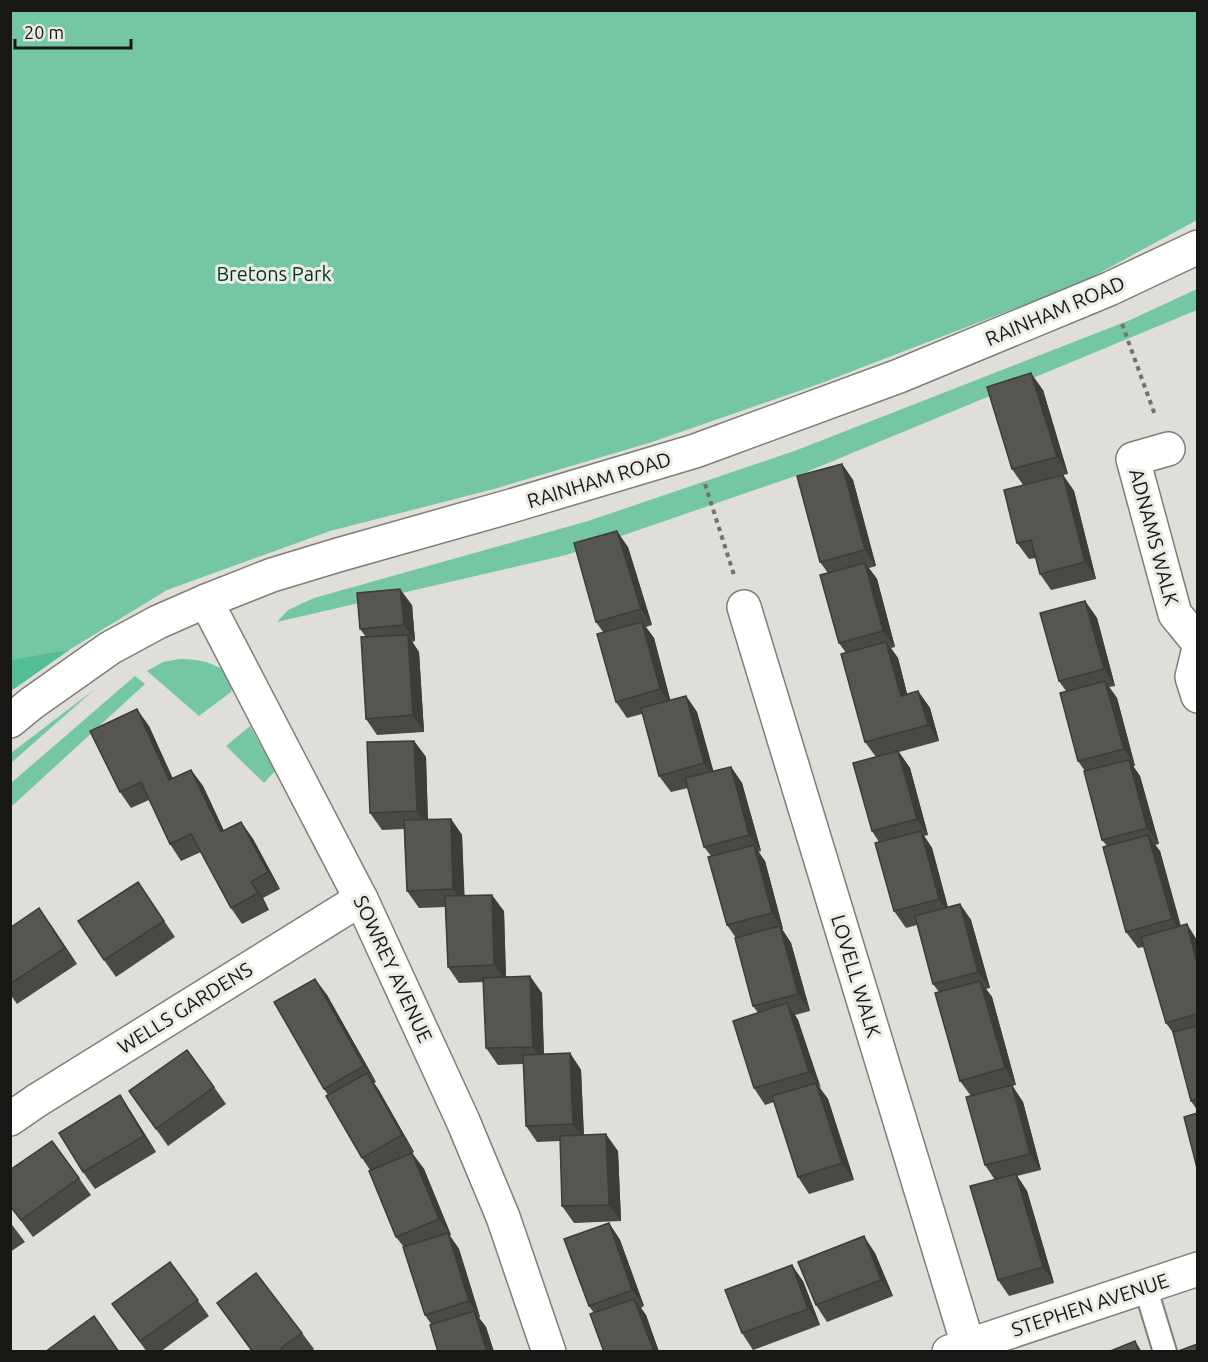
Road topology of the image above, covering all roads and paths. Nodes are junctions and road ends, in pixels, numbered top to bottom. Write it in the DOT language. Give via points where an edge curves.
graph roads {
  1 [pos="1197,247"];
  2 [pos="1109,289"];
  3 [pos="1168,449"];
  4 [pos="695,451"];
  5 [pos="206,601"];
  6 [pos="744,607"];
  7 [pos="1197,642"];
  8 [pos="1197,652"];
  9 [pos="1197,696"];
  10 [pos="10,721"];
  11 [pos="361,899"];
  12 [pos="10,1119"];
  13 [pos="1197,1269"];
  14 [pos="1145,1287"];
  15 [pos="958,1348"];
  16 [pos="549,1352"];
  17 [pos="1165,1352"];
  1 -- 2 [label="street, RAINHAM ROAD"];
  2 -- 3 [label="path"];
  2 -- 4 [label="street, RAINHAM ROAD" via="899,376"];
  3 -- 7 [label="street, ADNAMS WALK" via="1133,459 1175,614"];
  4 -- 5 [label="street, RAINHAM ROAD" via="283,571"];
  4 -- 6 [label="path"];
  5 -- 10 [label="street, RAINHAM ROAD" via="110,648"];
  5 -- 11 [label="street, SOWREY AVENUE"];
  6 -- 15 [label="street, LOVELL WALK"];
  8 -- 9 [label="street" via="1192,677"];
  11 -- 12 [label="street, WELLS GARDENS"];
  11 -- 16 [label="street, SOWREY AVENUE" via="504,1217"];
  13 -- 14 [label="street, STEPHEN AVENUE"];
  14 -- 15 [label="street, STEPHEN AVENUE"];
  14 -- 17 [label="lane"];
}
